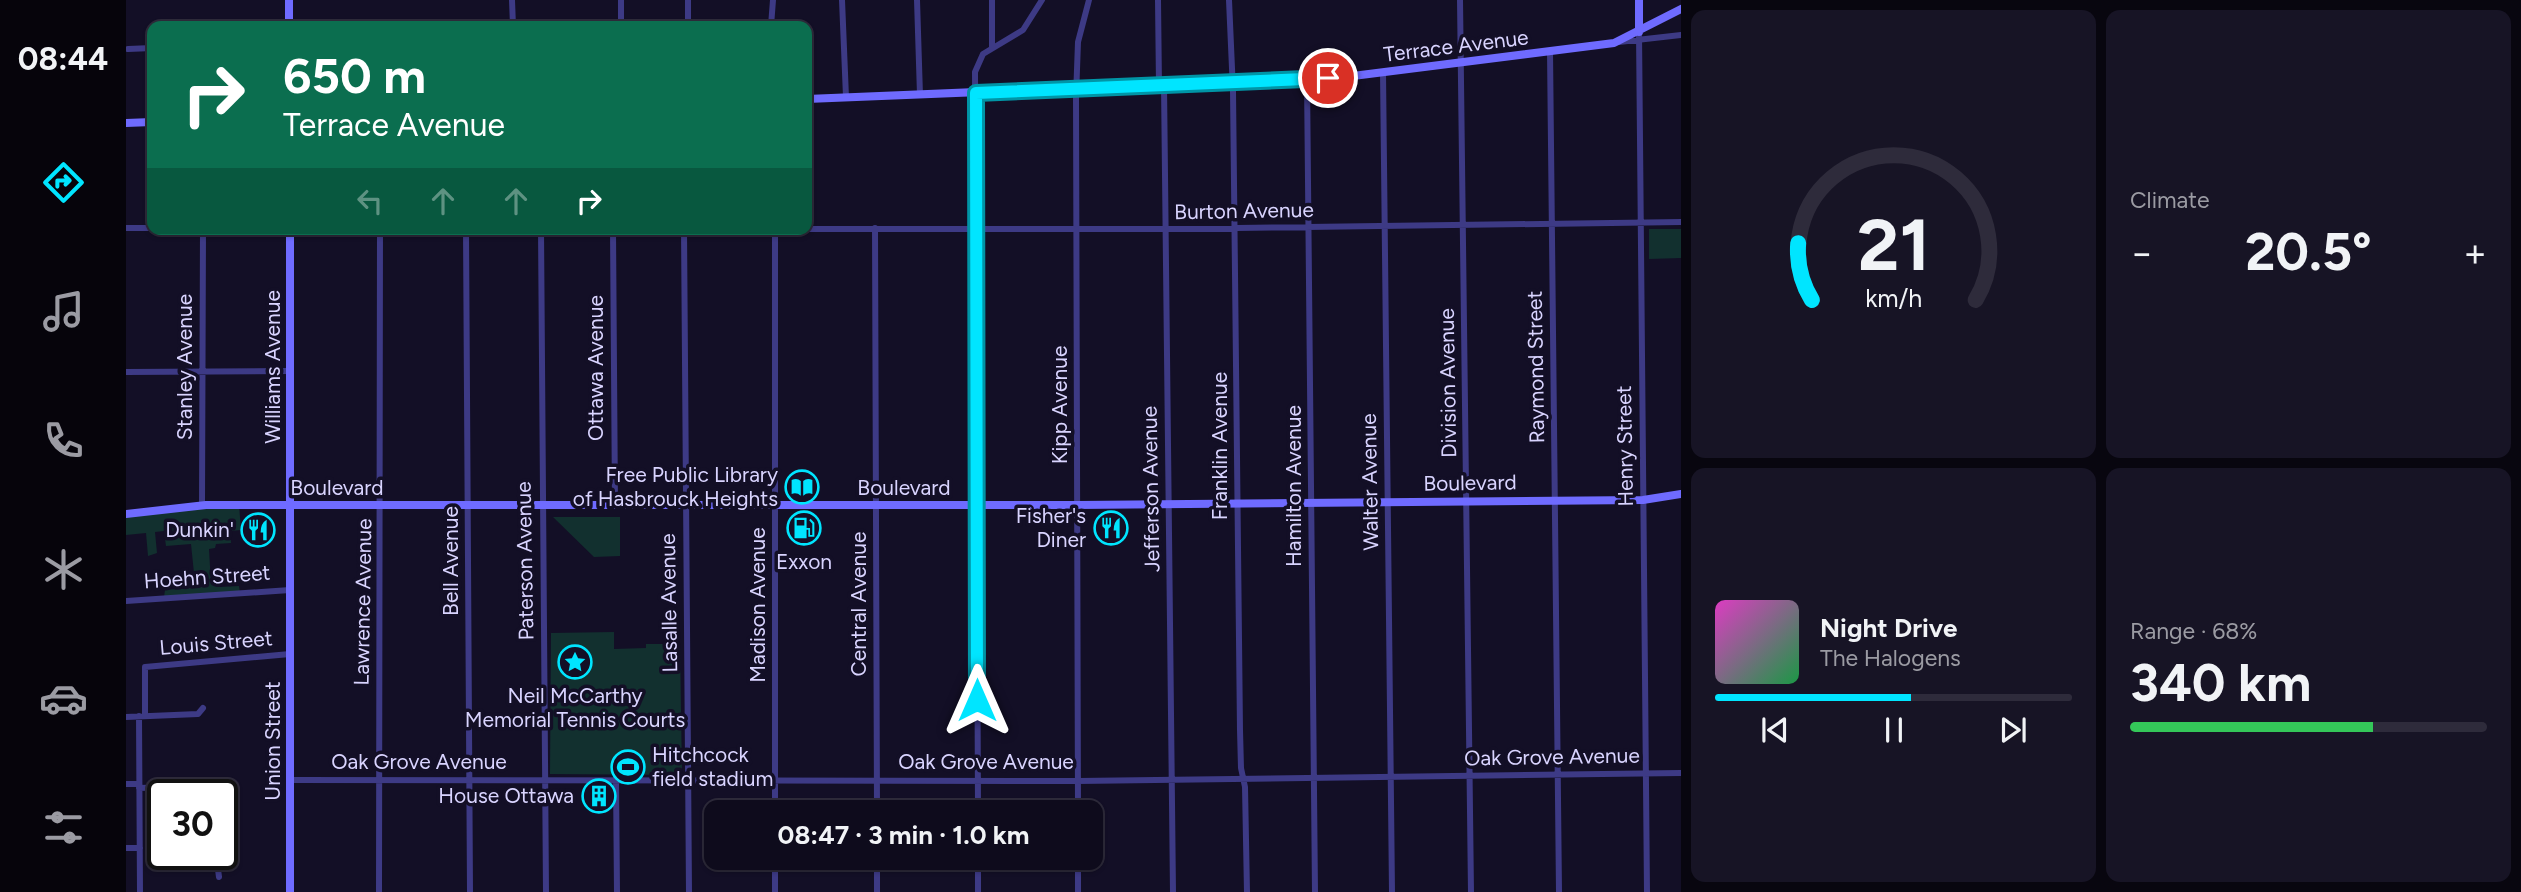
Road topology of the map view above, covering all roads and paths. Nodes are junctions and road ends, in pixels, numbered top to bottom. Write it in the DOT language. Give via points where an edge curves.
graph roads {
  1 [pos="289,0"];
  2 [pos="512,0"];
  3 [pos="621,0"];
  4 [pos="688,0"];
  5 [pos="772,0"];
  6 [pos="842,0"];
  7 [pos="917,0"];
  8 [pos="992,0"];
  9 [pos="1042,0"];
  10 [pos="1089,0"];
  11 [pos="1158,0"];
  12 [pos="1229,0"];
  13 [pos="1460,0"];
  14 [pos="1639,0"];
  15 [pos="1681,9"];
  16 [pos="289,21"];
  17 [pos="513,21"];
  18 [pos="621,21"];
  19 [pos="688,21"];
  20 [pos="771,21"];
  21 [pos="1681,35"];
  22 [pos="1639,36"];
  23 [pos="992,47"];
  24 [pos="147,48"];
  25 [pos="128,49"];
  26 [pos="1550,51"];
  27 [pos="1461,62"];
  28 [pos="1383,72"];
  29 [pos="1307,79"];
  30 [pos="1232,82"];
  31 [pos="1162,85"];
  32 [pos="1077,89"];
  33 [pos="976,93"];
  34 [pos="920,94"];
  35 [pos="846,97"];
  36 [pos="812,99"];
  37 [pos="147,122"];
  38 [pos="126,123"];
  39 [pos="1640,222"];
  40 [pos="1681,222"];
  41 [pos="1077,224"];
  42 [pos="1552,225"];
  43 [pos="1464,226"];
  44 [pos="1385,227"];
  45 [pos="126,228"];
  46 [pos="147,228"];
  47 [pos="875,228"];
  48 [pos="1234,228"];
  49 [pos="1309,228"];
  50 [pos="812,229"];
  51 [pos="976,229"];
  52 [pos="1166,229"];
  53 [pos="203,235"];
  54 [pos="290,235"];
  55 [pos="380,235"];
  56 [pos="466,235"];
  57 [pos="542,235"];
  58 [pos="613,235"];
  59 [pos="684,235"];
  60 [pos="775,235"];
  61 [pos="290,371"];
  62 [pos="126,372"];
  63 [pos="202,372"];
  64 [pos="1681,494"];
  65 [pos="1555,500"];
  66 [pos="1643,500"];
  67 [pos="1388,501"];
  68 [pos="1467,501"];
  69 [pos="1238,503"];
  70 [pos="1311,503"];
  71 [pos="1169,504"];
  72 [pos="290,505"];
  73 [pos="382,505"];
  74 [pos="685,505"];
  75 [pos="776,505"];
  76 [pos="876,505"];
  77 [pos="977,505"];
  78 [pos="1077,505"];
  79 [pos="202,506"];
  80 [pos="468,506"];
  81 [pos="542,506"];
  82 [pos="615,506"];
  83 [pos="126,514"];
  84 [pos="290,590"];
  85 [pos="126,601"];
  86 [pos="290,654"];
  87 [pos="203,708"];
  88 [pos="142,716"];
  89 [pos="126,717"];
  90 [pos="1681,773"];
  91 [pos="1558,774"];
  92 [pos="1646,774"];
  93 [pos="1469,775"];
  94 [pos="1390,776"];
  95 [pos="1313,777"];
  96 [pos="1242,778"];
  97 [pos="378,779"];
  98 [pos="470,779"];
  99 [pos="546,779"];
  100 [pos="616,779"];
  101 [pos="688,779"];
  102 [pos="775,779"];
  103 [pos="877,779"];
  104 [pos="978,779"];
  105 [pos="1171,779"];
  106 [pos="290,780"];
  107 [pos="1078,781"];
  108 [pos="126,784"];
  109 [pos="139,786"];
  110 [pos="147,786"];
  111 [pos="775,800"];
  112 [pos="877,800"];
  113 [pos="978,800"];
  114 [pos="1078,800"];
  115 [pos="126,848"];
  116 [pos="140,848"];
  117 [pos="218,870"];
  118 [pos="775,870"];
  119 [pos="877,870"];
  120 [pos="978,870"];
  121 [pos="1078,870"];
  122 [pos="219,877"];
  123 [pos="140,892"];
  124 [pos="290,892"];
  125 [pos="379,892"];
  126 [pos="470,892"];
  127 [pos="546,892"];
  128 [pos="617,892"];
  129 [pos="689,892"];
  130 [pos="775,892"];
  131 [pos="877,892"];
  132 [pos="978,892"];
  133 [pos="1078,892"];
  134 [pos="1173,892"];
  135 [pos="1247,892"];
  136 [pos="1315,892"];
  137 [pos="1392,892"];
  138 [pos="1471,892"];
  139 [pos="1559,892"];
  140 [pos="1647,892"];
  1 -- 16 [label="street"];
  2 -- 17 [label="street"];
  3 -- 18 [label="street"];
  4 -- 19 [label="street"];
  5 -- 20 [label="street"];
  6 -- 35 [label="street"];
  7 -- 34 [label="street"];
  8 -- 23 [label="street"];
  9 -- 23 [label="street" via="1023,30"];
  10 -- 32 [label="street, Kipp Avenue" via="1078,44"];
  11 -- 31 [label="street, Jefferson Avenue"];
  12 -- 30 [label="street, Franklin Avenue"];
  13 -- 27 [label="street, Division Avenue"];
  14 -- 22 [label="street, Henry Street"];
  15 -- 22 [label="street, Terrace Avenue"];
  21 -- 22 [label="street"];
  22 -- 26 [label="street, Terrace Avenue"];
  22 -- 39 [label="street, Henry Street"];
  23 -- 33 [label="street" via="976,66"];
  24 -- 25 [label="street"];
  26 -- 27 [label="street, Terrace Avenue"];
  26 -- 42 [label="street, Raymond Street"];
  27 -- 28 [label="street, Terrace Avenue"];
  27 -- 43 [label="street, Division Avenue"];
  28 -- 29 [label="street, Terrace Avenue"];
  28 -- 44 [label="street, Walter Avenue"];
  29 -- 30 [label="street, Terrace Avenue"];
  29 -- 49 [label="street, Hamilton Avenue"];
  30 -- 31 [label="street, Terrace Avenue"];
  30 -- 48 [label="street, Franklin Avenue"];
  31 -- 32 [label="street, Terrace Avenue"];
  31 -- 52 [label="street, Jefferson Avenue"];
  32 -- 33 [label="street, Terrace Avenue"];
  32 -- 41 [label="street, Kipp Avenue"];
  33 -- 34 [label="street, Terrace Avenue"];
  33 -- 51 [label="street"];
  34 -- 35 [label="street, Terrace Avenue"];
  35 -- 36 [label="street, Terrace Avenue"];
  37 -- 38 [label="street"];
  39 -- 40 [label="street, Burton Avenue"];
  39 -- 42 [label="street, Burton Avenue"];
  39 -- 66 [label="street, Henry Street"];
  41 -- 51 [label="street, Burton Avenue"];
  41 -- 52 [label="street, Burton Avenue"];
  41 -- 78 [label="street, Kipp Avenue"];
  42 -- 43 [label="street, Burton Avenue"];
  42 -- 65 [label="street, Raymond Street"];
  43 -- 44 [label="street, Burton Avenue"];
  43 -- 68 [label="street, Division Avenue"];
  44 -- 49 [label="street, Burton Avenue"];
  44 -- 67 [label="street, Walter Avenue"];
  45 -- 46 [label="street"];
  47 -- 50 [label="street, Burton Avenue"];
  47 -- 51 [label="street, Burton Avenue"];
  47 -- 76 [label="street, Central Avenue"];
  48 -- 49 [label="street, Burton Avenue"];
  48 -- 52 [label="street, Burton Avenue"];
  48 -- 69 [label="street, Franklin Avenue"];
  49 -- 70 [label="street, Hamilton Avenue"];
  51 -- 77 [label="street"];
  52 -- 71 [label="street, Jefferson Avenue"];
  53 -- 63 [label="street, Stanley Avenue"];
  54 -- 61 [label="street, Williams Avenue"];
  55 -- 73 [label="street, Lawrence Avenue"];
  56 -- 80 [label="street, Bell Avenue"];
  57 -- 81 [label="street, Paterson Avenue"];
  58 -- 82 [label="street, Ottawa Avenue"];
  59 -- 74 [label="street, Lasalle Avenue"];
  60 -- 75 [label="street, Madison Avenue"];
  61 -- 63 [label="street"];
  61 -- 72 [label="street, Williams Avenue"];
  62 -- 63 [label="street"];
  63 -- 79 [label="street, Stanley Avenue"];
  64 -- 66 [label="street, Boulevard"];
  65 -- 66 [label="street, Boulevard"];
  65 -- 68 [label="street, Boulevard"];
  65 -- 91 [label="street, Raymond Street"];
  66 -- 92 [label="street, Henry Street"];
  67 -- 68 [label="street, Boulevard"];
  67 -- 70 [label="street, Boulevard"];
  67 -- 94 [label="street, Walter Avenue"];
  68 -- 93 [label="street, Division Avenue"];
  69 -- 70 [label="street, Boulevard"];
  69 -- 71 [label="street, Boulevard"];
  69 -- 96 [label="street, Franklin Avenue"];
  70 -- 95 [label="street, Hamilton Avenue"];
  71 -- 78 [label="street, Boulevard"];
  71 -- 105 [label="street, Jefferson Avenue"];
  72 -- 73 [label="street, Boulevard"];
  72 -- 79 [label="street, Boulevard"];
  72 -- 84 [label="street, Williams Avenue"];
  73 -- 80 [label="street, Boulevard"];
  73 -- 97 [label="street, Lawrence Avenue"];
  74 -- 75 [label="street, Boulevard"];
  74 -- 82 [label="street, Boulevard"];
  74 -- 101 [label="street, Lasalle Avenue"];
  75 -- 76 [label="street, Boulevard"];
  75 -- 102 [label="street, Madison Avenue"];
  76 -- 77 [label="street, Boulevard"];
  76 -- 103 [label="street, Central Avenue"];
  77 -- 78 [label="street, Boulevard"];
  77 -- 104 [label="street"];
  78 -- 107 [label="street, Kipp Avenue"];
  79 -- 83 [label="street, Boulevard"];
  80 -- 81 [label="street, Boulevard"];
  80 -- 98 [label="street, Bell Avenue"];
  81 -- 82 [label="street, Boulevard"];
  81 -- 99 [label="street, Paterson Avenue"];
  84 -- 85 [label="street, Hoehn Street"];
  84 -- 86 [label="street, Union Street"];
  86 -- 88 [label="street, Louis Street" via="145,667"];
  86 -- 106 [label="street, Union Street"];
  87 -- 88 [label="street" via="198,714"];
  88 -- 89 [label="street"];
  88 -- 109 [label="street"];
  90 -- 92 [label="street, Oak Grove Avenue"];
  91 -- 92 [label="street, Oak Grove Avenue"];
  91 -- 93 [label="street, Oak Grove Avenue"];
  91 -- 139 [label="street, Raymond Street"];
  92 -- 140 [label="street, Henry Street"];
  93 -- 94 [label="street, Oak Grove Avenue"];
  93 -- 138 [label="street, Division Avenue"];
  94 -- 95 [label="street, Oak Grove Avenue"];
  94 -- 137 [label="street, Walter Avenue"];
  95 -- 96 [label="street, Oak Grove Avenue"];
  95 -- 136 [label="street, Hamilton Avenue"];
  96 -- 105 [label="street, Oak Grove Avenue"];
  96 -- 135 [label="street, Franklin Avenue"];
  97 -- 98 [label="street, Oak Grove Avenue"];
  97 -- 106 [label="street, Oak Grove Avenue"];
  97 -- 125 [label="street, Lawrence Avenue"];
  98 -- 99 [label="street, Oak Grove Avenue"];
  98 -- 126 [label="street, Bell Avenue"];
  99 -- 100 [label="street, Oak Grove Avenue"];
  99 -- 127 [label="street, Paterson Avenue"];
  100 -- 101 [label="street, Oak Grove Avenue"];
  100 -- 128 [label="street"];
  101 -- 102 [label="street, Oak Grove Avenue"];
  101 -- 129 [label="street, Lasalle Avenue"];
  102 -- 103 [label="street, Oak Grove Avenue"];
  102 -- 111 [label="street, Madison Avenue"];
  103 -- 104 [label="street, Oak Grove Avenue"];
  103 -- 112 [label="street, Central Avenue"];
  104 -- 107 [label="street, Oak Grove Avenue"];
  104 -- 113 [label="street"];
  105 -- 107 [label="street, Oak Grove Avenue"];
  105 -- 134 [label="street, Jefferson Avenue"];
  106 -- 124 [label="street, Union Street"];
  107 -- 114 [label="street, Kipp Avenue"];
  108 -- 109 [label="street"];
  109 -- 110 [label="street"];
  109 -- 116 [label="street"];
  115 -- 116 [label="street"];
  116 -- 123 [label="street"];
  117 -- 122 [label="street"];
  118 -- 130 [label="street"];
  119 -- 131 [label="street"];
  120 -- 132 [label="street"];
  121 -- 133 [label="street"];
}
